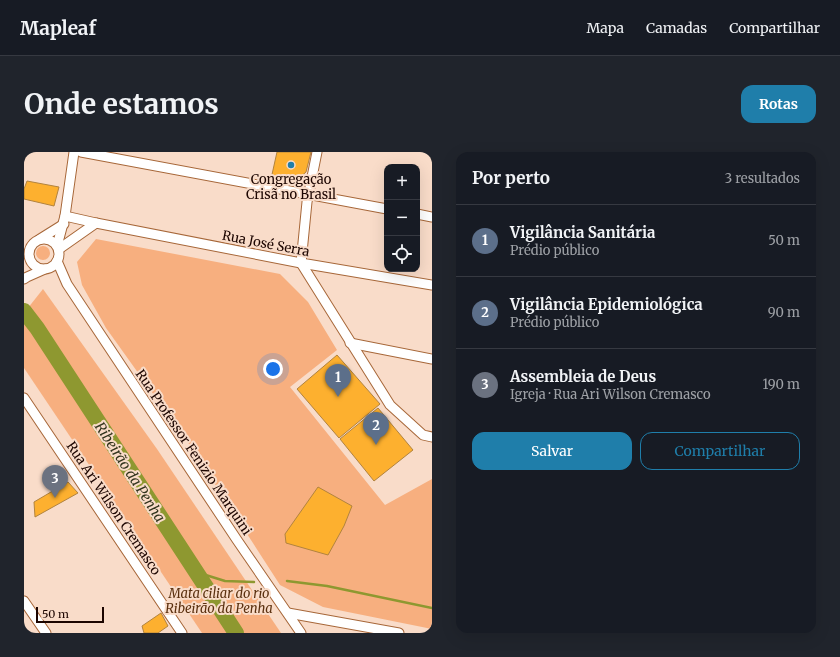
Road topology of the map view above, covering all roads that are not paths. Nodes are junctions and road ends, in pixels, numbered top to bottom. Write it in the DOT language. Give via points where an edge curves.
graph roads {
  1 [pos="74,152"];
  2 [pos="81,152"];
  3 [pos="317,152"];
  4 [pos="308,194"];
  5 [pos="384,208"];
  6 [pos="420,215"];
  7 [pos="432,217"];
  8 [pos="64,220"];
  9 [pos="96,224"];
  10 [pos="24,239"];
  11 [pos="38,240"];
  12 [pos="58,248"];
  13 [pos="28,259"];
  14 [pos="58,261"];
  15 [pos="302,263"];
  16 [pos="46,269"];
  17 [pos="25,278"];
  18 [pos="67,284"];
  19 [pos="432,285"];
  20 [pos="350,343"];
  21 [pos="432,359"];
  22 [pos="24,398"];
  23 [pos="432,437"];
  24 [pos="24,601"];
  25 [pos="288,613"];
  26 [pos="46,633"];
  27 [pos="182,633"];
  28 [pos="301,633"];
  29 [pos="399,633"];
  1 -- 8 [label="street"];
  2 -- 4 [label="street"];
  3 -- 4 [label="street"];
  4 -- 5 [label="street"];
  4 -- 15 [label="street"];
  6 -- 7 [label="street"];
  8 -- 9 [label="street, Rua José Serra"];
  8 -- 11 [label="street"];
  8 -- 12 [label="street"];
  9 -- 12 [label="street"];
  9 -- 15 [label="street, Rua José Serra"];
  10 -- 11 [label="street"];
  11 -- 12 [label="street" via="50,240"];
  11 -- 13 [label="street" via="29,249"];
  12 -- 14 [label="street"];
  13 -- 16 [label="street" via="40,269"];
  13 -- 17 [label="street"];
  14 -- 16 [label="street"];
  14 -- 18 [label="street"];
  15 -- 19 [label="street, Rua José Serra"];
  15 -- 20 [label="street"];
  16 -- 17 [label="street"];
  16 -- 18 [label="street"];
  18 -- 25 [label="street, Rua Professor Fenizio Marquini"];
  20 -- 21 [label="street"];
  20 -- 23 [label="street" via="390,405 423,435"];
  22 -- 27 [label="street, Rua Ari Wilson Cremasco"];
  24 -- 26 [label="street"];
  25 -- 28 [label="street, Rua Professor Fenizio Marquini"];
  25 -- 29 [label="street"];
}
